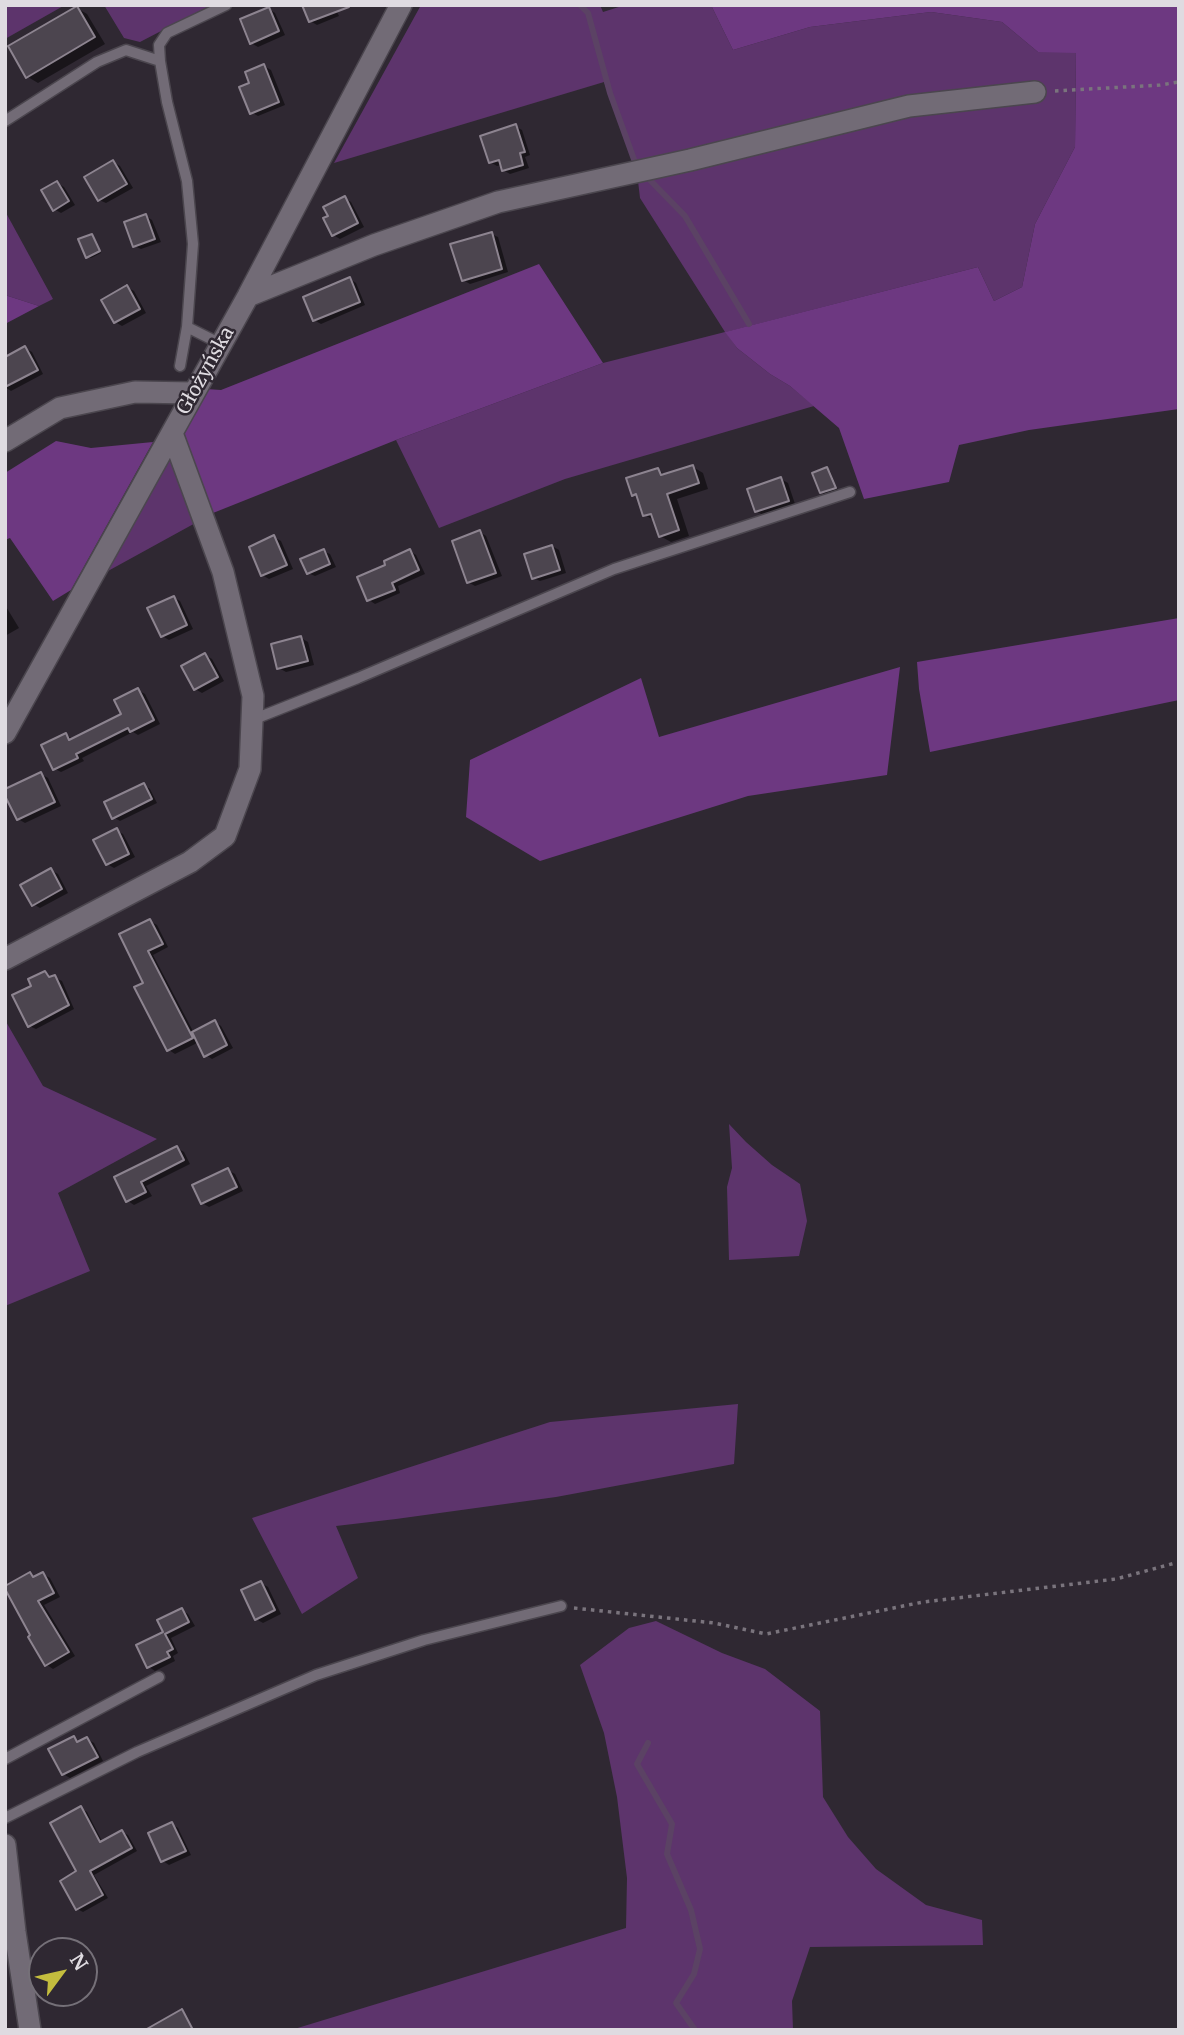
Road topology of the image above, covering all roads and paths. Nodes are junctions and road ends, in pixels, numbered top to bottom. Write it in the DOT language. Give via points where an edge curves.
graph roads {
  1 [pos="226,5"];
  2 [pos="401,5"];
  3 [pos="160,61"];
  4 [pos="1179,82"];
  5 [pos="1035,92"];
  6 [pos="5,121"];
  7 [pos="248,296"];
  8 [pos="187,327"];
  9 [pos="221,344"];
  10 [pos="180,366"];
  11 [pos="194,393"];
  12 [pos="172,433"];
  13 [pos="5,441"];
  14 [pos="850,492"];
  15 [pos="253,720"];
  16 [pos="5,733"];
  17 [pos="5,960"];
  18 [pos="1179,1562"];
  19 [pos="561,1606"];
  20 [pos="159,1677"];
  21 [pos="5,1759"];
  22 [pos="5,1818"];
  23 [pos="5,1845"];
  24 [pos="30,2030"];
  1 -- 3 [label="lane" via="167,33 159,45"];
  2 -- 7 [label="street, Głożyńska"];
  3 -- 6 [label="lane" via="126,50 97,62"];
  3 -- 8 [label="lane" via="187,181 193,244"];
  4 -- 5 [label="path"];
  5 -- 7 [label="street" via="909,106 498,202"];
  7 -- 9 [label="street, Głożyńska"];
  8 -- 9 [label="lane"];
  8 -- 10 [label="lane"];
  9 -- 11 [label="street, Głożyńska"];
  11 -- 12 [label="street, Głożyńska"];
  11 -- 13 [label="street" via="135,392 60,408"];
  12 -- 15 [label="street" via="223,572 254,696"];
  12 -- 16 [label="street, Głożyńska"];
  14 -- 15 [label="lane" via="614,569"];
  15 -- 17 [label="street" via="250,769 225,836 190,862"];
  18 -- 19 [label="path" via="1116,1579 923,1602 766,1634 714,1623"];
  19 -- 22 [label="lane" via="424,1640 316,1675 137,1752"];
  20 -- 21 [label="lane"];
  23 -- 24 [label="street"];
}
